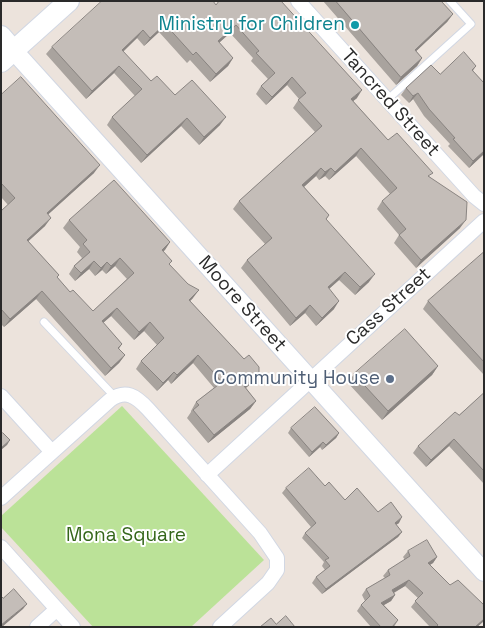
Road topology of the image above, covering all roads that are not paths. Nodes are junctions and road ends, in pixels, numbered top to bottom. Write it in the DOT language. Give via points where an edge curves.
graph roads {
  1 [pos="69,1"];
  2 [pos="298,1"];
  3 [pos="450,1"];
  4 [pos="5,50"];
  5 [pos="388,100"];
  6 [pos="484,204"];
  7 [pos="484,221"];
  8 [pos="44,322"];
  9 [pos="310,379"];
  10 [pos="1,396"];
  11 [pos="115,397"];
  12 [pos="52,452"];
  13 [pos="207,475"];
  14 [pos="1,498"];
  15 [pos="1,547"];
  16 [pos="484,572"];
  17 [pos="57,609"];
  18 [pos="36,627"];
  19 [pos="73,627"];
  20 [pos="220,627"];
  1 -- 4 [label="main road"];
  2 -- 5 [label="street, Tancred Street"];
  3 -- 5 [label="lane" via="471,24"];
  4 -- 9 [label="street, Moore Street"];
  5 -- 6 [label="street, Tancred Street"];
  7 -- 9 [label="street, Cass Street"];
  8 -- 11 [label="lane"];
  9 -- 13 [label="street, Cass Street"];
  9 -- 16 [label="street, Moore Street"];
  10 -- 12 [label="street"];
  11 -- 12 [label="street"];
  11 -- 13 [label="street" via="128,394 136,397"];
  12 -- 14 [label="street"];
  13 -- 20 [label="street" via="266,540 278,564 268,583"];
  15 -- 17 [label="street"];
  17 -- 18 [label="street"];
  17 -- 19 [label="street"];
}
